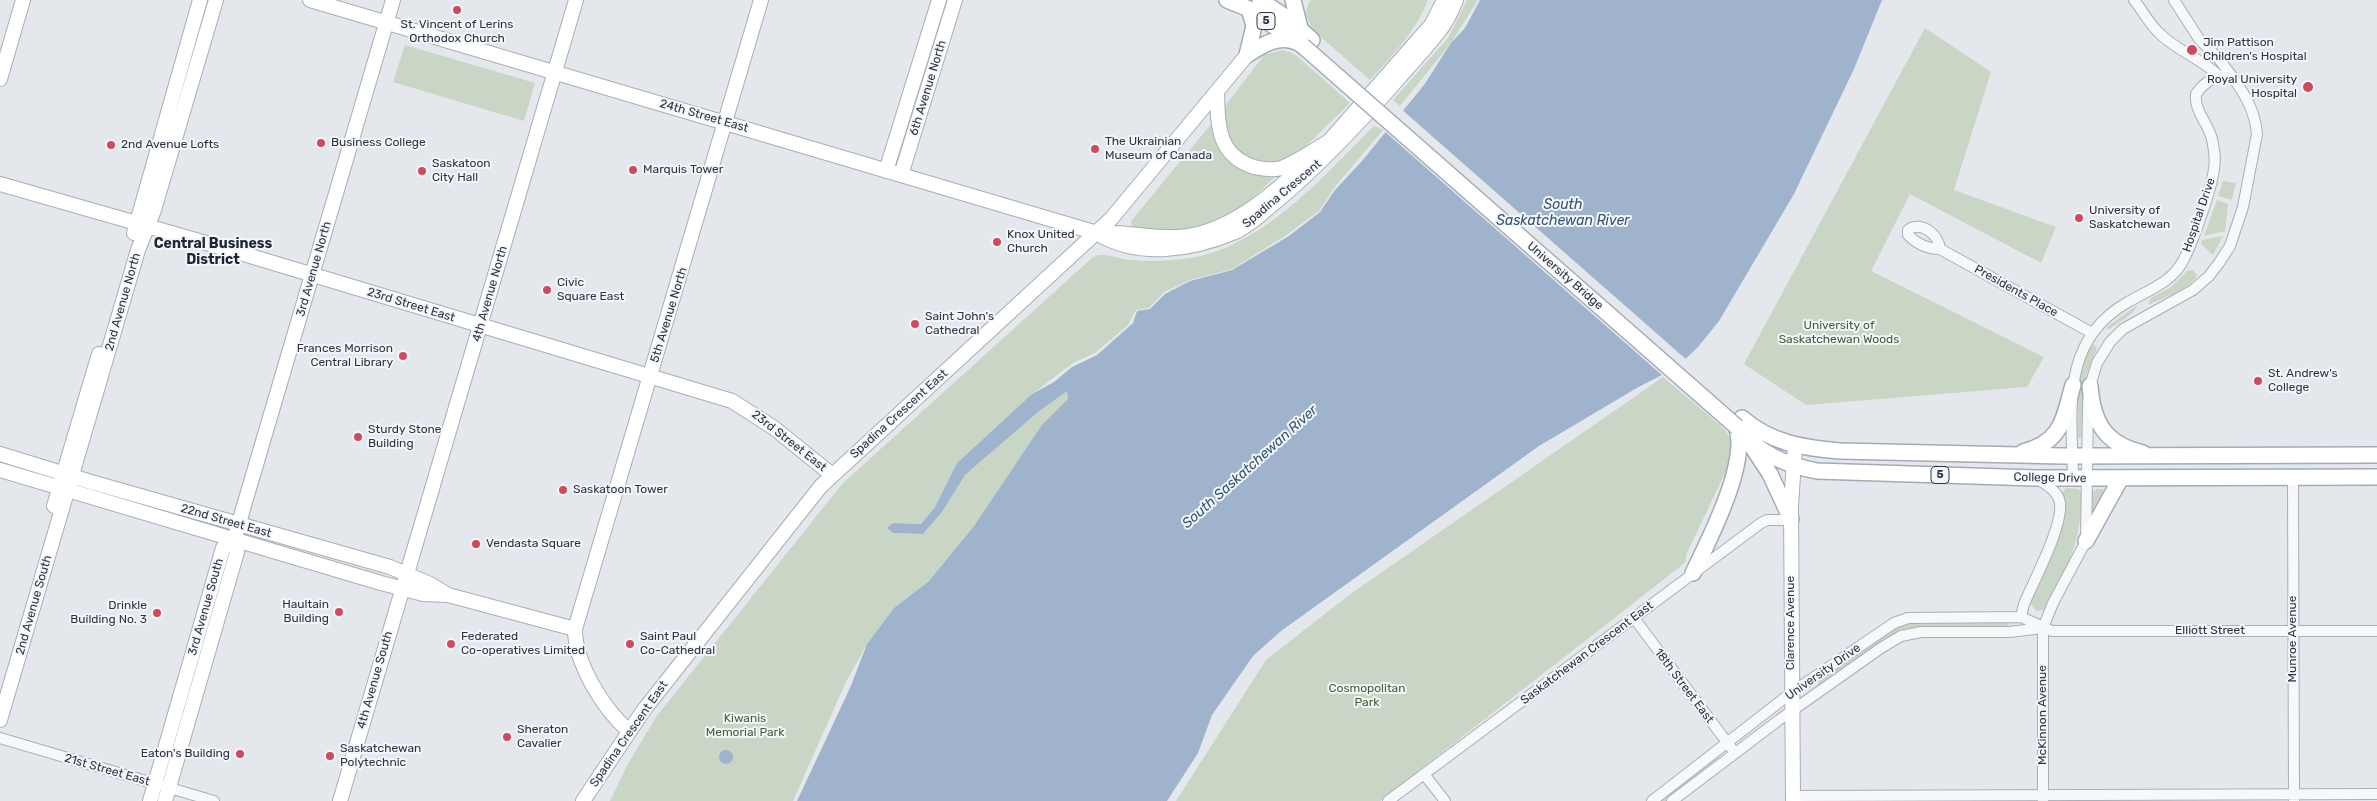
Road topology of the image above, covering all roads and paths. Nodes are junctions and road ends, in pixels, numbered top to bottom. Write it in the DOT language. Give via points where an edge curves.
graph roads {
  1 [pos="23,0"];
  2 [pos="200,0"];
  3 [pos="216,0"];
  4 [pos="310,0"];
  5 [pos="393,0"];
  6 [pos="576,0"];
  7 [pos="761,0"];
  8 [pos="939,0"];
  9 [pos="955,0"];
  10 [pos="1227,0"];
  11 [pos="1293,0"];
  12 [pos="1434,0"];
  13 [pos="1444,0"];
  14 [pos="1456,0"];
  15 [pos="2134,0"];
  16 [pos="2174,0"];
  17 [pos="1254,5"];
  18 [pos="386,23"];
  19 [pos="1432,24"];
  20 [pos="1300,28"];
  21 [pos="1308,43"];
  22 [pos="1246,55"];
  23 [pos="555,72"];
  24 [pos="2231,75"];
  25 [pos="2219,76"];
  26 [pos="0,79"];
  27 [pos="1217,92"];
  28 [pos="726,122"];
  29 [pos="1331,140"];
  30 [pos="886,170"];
  31 [pos="901,175"];
  32 [pos="0,184"];
  33 [pos="142,225"];
  34 [pos="1096,233"];
  35 [pos="1940,249"];
  36 [pos="312,275"];
  37 [pos="480,326"];
  38 [pos="2092,333"];
  39 [pos="650,376"];
  40 [pos="2073,385"];
  41 [pos="2090,386"];
  42 [pos="1741,428"];
  43 [pos="1795,446"];
  44 [pos="0,454"];
  45 [pos="2377,455"];
  46 [pos="2003,456"];
  47 [pos="2080,456"];
  48 [pos="2159,457"];
  49 [pos="1793,467"];
  50 [pos="0,470"];
  51 [pos="68,474"];
  52 [pos="831,474"];
  53 [pos="2377,477"];
  54 [pos="2035,478"];
  55 [pos="2080,478"];
  56 [pos="2121,478"];
  57 [pos="2293,478"];
  58 [pos="63,489"];
  59 [pos="1791,520"];
  60 [pos="239,524"];
  61 [pos="235,538"];
  62 [pos="2086,541"];
  63 [pos="406,573"];
  64 [pos="1693,573"];
  65 [pos="402,588"];
  66 [pos="448,595"];
  67 [pos="2021,617"];
  68 [pos="1634,618"];
  69 [pos="2043,628"];
  70 [pos="575,629"];
  71 [pos="2293,631"];
  72 [pos="2377,631"];
  73 [pos="0,692"];
  74 [pos="1792,693"];
  75 [pos="1792,712"];
  76 [pos="0,720"];
  77 [pos="629,731"];
  78 [pos="0,738"];
  79 [pos="1728,744"];
  80 [pos="1735,753"];
  81 [pos="1424,774"];
  82 [pos="163,791"];
  83 [pos="2377,794"];
  84 [pos="2294,797"];
  85 [pos="2043,798"];
  86 [pos="1793,799"];
  87 [pos="150,801"];
  88 [pos="214,801"];
  89 [pos="340,801"];
  90 [pos="584,801"];
  91 [pos="1388,801"];
  92 [pos="1445,801"];
  93 [pos="1652,801"];
  94 [pos="1672,801"];
  1 -- 26 [label="street"];
  2 -- 33 [label="street, 2nd Avenue North"];
  3 -- 33 [label="street, 2nd Avenue North" via="154,210"];
  4 -- 18 [label="street, 24th Street East"];
  5 -- 18 [label="street, 3rd Avenue North"];
  6 -- 23 [label="street, 4th Avenue North"];
  7 -- 28 [label="street, 5th Avenue North"];
  8 -- 30 [label="street, 6th Avenue North"];
  9 -- 31 [label="street, 6th Avenue North"];
  10 -- 17 [label="main road, 5"];
  11 -- 20 [label="main road"];
  12 -- 19 [label="street"];
  13 -- 19 [label="street, Spadina Crescent"];
  14 -- 34 [label="street, Spadina Crescent" via="1441,29 1357,125 1299,182 1249,224 1211,240 1163,250 1140,249"];
  15 -- 25 [label="street" via="2158,33"];
  16 -- 24 [label="street" via="2199,39"];
  17 -- 20 [label="main road, 5"];
  17 -- 21 [label="main road, 5"];
  17 -- 22 [label="main road" via="1254,26"];
  18 -- 23 [label="street, 24th Street East"];
  18 -- 36 [label="street, 3rd Avenue North"];
  19 -- 29 [label="street, Spadina Crescent"];
  20 -- 21 [label="main road, 5"];
  21 -- 22 [label="main road" via="1284,39 1262,45"];
  21 -- 42 [label="main road, University Bridge / 5"];
  22 -- 27 [label="street, Spadina Crescent East"];
  23 -- 28 [label="street, 24th Street East"];
  23 -- 37 [label="street, 4th Avenue North"];
  24 -- 25 [label="street"];
  24 -- 41 [label="street" via="2250,103 2257,134 2242,207 2230,246 2209,276 2193,290 2133,322 2116,336 2097,363"];
  25 -- 38 [label="street, Hospital Drive" via="2207,81 2196,94 2198,110 2212,138 2214,170 2184,259 2171,277 2120,307"];
  27 -- 29 [label="street" via="1218,126 1228,150 1241,163 1264,170 1283,168"];
  27 -- 34 [label="street, Spadina Crescent East"];
  28 -- 30 [label="street, 24th Street East"];
  28 -- 39 [label="street, 5th Avenue North"];
  29 -- 34 [label="street, Spadina Crescent" via="1250,211 1217,227 1180,237"];
  30 -- 31 [label="street, 24th Street East"];
  31 -- 34 [label="street, 24th Street East"];
  32 -- 33 [label="street, 23rd Street East"];
  33 -- 36 [label="street, 23rd Street East"];
  33 -- 51 [label="street, 2nd Avenue North" via="138,250"];
  34 -- 52 [label="street, Spadina Crescent East"];
  35 -- 38 [label="street, Presidents Place"];
  36 -- 37 [label="street, 23rd Street East"];
  36 -- 60 [label="street, 3rd Avenue North"];
  37 -- 39 [label="street, 23rd Street East"];
  37 -- 63 [label="street, 4th Avenue North"];
  38 -- 40 [label="street, Hospital Drive" via="2079,354"];
  39 -- 52 [label="street, 23rd Street East" via="744,407"];
  39 -- 70 [label="street, 5th Avenue North"];
  40 -- 46 [label="main road" via="2060,430 2053,438 2042,447"];
  40 -- 47 [label="street, Hospital Drive"];
  41 -- 47 [label="street"];
  41 -- 48 [label="main road" via="2093,411 2107,436 2130,449"];
  42 -- 43 [label="main road, College Drive / 5" via="1756,430"];
  42 -- 49 [label="main road, College Drive / 5" via="1765,453"];
  42 -- 59 [label="main road" via="1770,474"];
  42 -- 64 [label="main road" via="1736,465 1721,510"];
  43 -- 46 [label="main road, College Drive / 5" via="1840,451"];
  43 -- 49 [label="street, Clarence Avenue"];
  44 -- 51 [label="street, 22nd Street East"];
  45 -- 48 [label="main road, College Drive / 5"];
  46 -- 47 [label="main road, College Drive / 5"];
  47 -- 48 [label="main road, College Drive / 5"];
  47 -- 55 [label="street, Hospital Drive"];
  47 -- 55 [label="street"];
  49 -- 54 [label="main road, College Drive / 5" via="1817,471"];
  49 -- 59 [label="street, Clarence Avenue"];
  50 -- 58 [label="street, 22nd Street East"];
  51 -- 58 [label="street, 2nd Avenue North"];
  51 -- 60 [label="street, 22nd Street East"];
  52 -- 77 [label="street, Spadina Crescent East"];
  53 -- 57 [label="main road, College Drive / 5"];
  54 -- 55 [label="main road, College Drive / 5"];
  54 -- 67 [label="street" via="2052,489 2059,499 2061,511"];
  55 -- 56 [label="main road, College Drive / 5"];
  55 -- 62 [label="street"];
  56 -- 57 [label="main road, College Drive / 5"];
  56 -- 62 [label="main road"];
  57 -- 71 [label="street, Munroe Avenue"];
  58 -- 61 [label="street, 22nd Street East"];
  58 -- 73 [label="street, 2nd Avenue South"];
  58 -- 76 [label="street, 2nd Avenue South"];
  59 -- 64 [label="street, Saskatchewan Crescent East" via="1761,523"];
  59 -- 74 [label="street, Clarence Avenue"];
  60 -- 61 [label="street, 3rd Avenue North"];
  60 -- 63 [label="street, 22nd Street East"];
  61 -- 65 [label="street, 22nd Street East"];
  61 -- 82 [label="street, 3rd Avenue South" via="223,548"];
  62 -- 69 [label="street"];
  63 -- 65 [label="street, 4th Avenue North"];
  63 -- 66 [label="street, 22nd Street East"];
  64 -- 68 [label="street, Saskatchewan Crescent East"];
  65 -- 66 [label="street, 22nd Street East" via="424,594"];
  65 -- 89 [label="street, 4th Avenue South"];
  66 -- 70 [label="street, 22nd Street East"];
  67 -- 69 [label="street, University Drive"];
  67 -- 74 [label="street, University Drive" via="1908,618 1894,623"];
  68 -- 79 [label="street, 18th Street East"];
  68 -- 81 [label="street, Saskatchewan Crescent East"];
  69 -- 71 [label="street, Elliott Street" via="2071,631"];
  69 -- 75 [label="street, University Drive" via="2020,632 1921,632 1901,636"];
  69 -- 85 [label="street, McKinnon Avenue"];
  70 -- 77 [label="street" via="578,654 604,704 614,719"];
  71 -- 72 [label="street, Elliott Street"];
  71 -- 84 [label="street, Munroe Avenue"];
  74 -- 75 [label="street, Clarence Avenue"];
  74 -- 79 [label="street, University Drive"];
  75 -- 80 [label="street, University Drive"];
  75 -- 86 [label="street, Clarence Avenue"];
  77 -- 90 [label="street, Spadina Crescent East"];
  78 -- 82 [label="street, 21st Street East"];
  79 -- 80 [label="street, 18th Street East"];
  79 -- 93 [label="street, University Drive"];
  80 -- 94 [label="street, University Drive"];
  81 -- 91 [label="street, Saskatchewan Crescent East"];
  81 -- 92 [label="street"];
  82 -- 87 [label="street, 3rd Avenue South"];
  82 -- 88 [label="street, 21st Street East"];
  83 -- 84 [label="street"];
  84 -- 85 [label="street"];
  85 -- 86 [label="street"];
}
